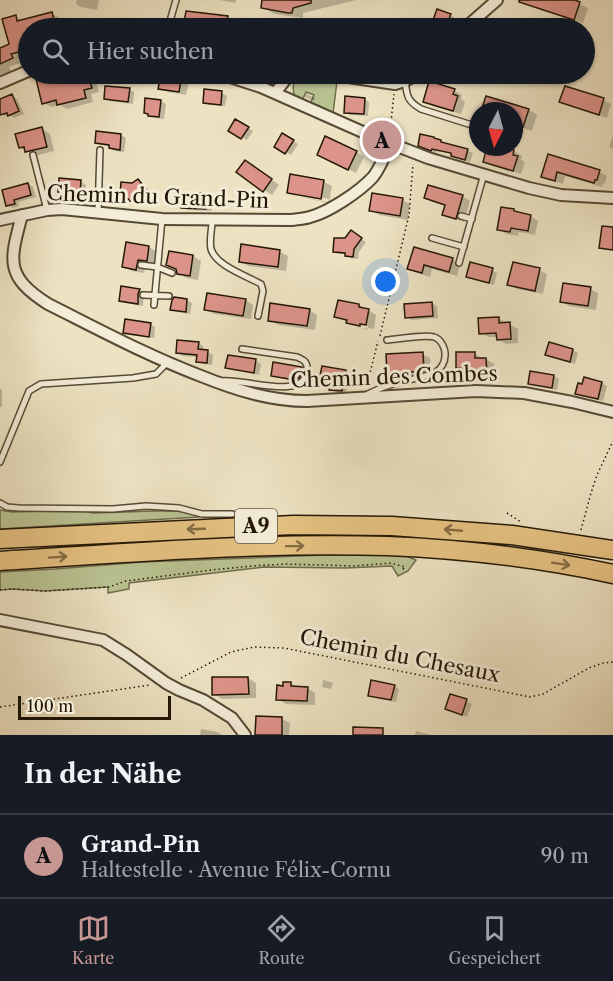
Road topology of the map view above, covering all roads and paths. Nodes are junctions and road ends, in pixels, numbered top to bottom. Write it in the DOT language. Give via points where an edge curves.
graph roads {
  1 [pos="176,0"];
  2 [pos="497,0"];
  3 [pos="171,18"];
  4 [pos="476,18"];
  5 [pos="18,75"];
  6 [pos="0,83"];
  7 [pos="249,84"];
  8 [pos="282,84"];
  9 [pos="405,84"];
  10 [pos="394,91"];
  11 [pos="275,93"];
  12 [pos="469,124"];
  13 [pos="390,141"];
  14 [pos="100,150"];
  15 [pos="33,155"];
  16 [pos="413,160"];
  17 [pos="484,174"];
  18 [pos="613,198"];
  19 [pos="47,210"];
  20 [pos="98,213"];
  21 [pos="22,215"];
  22 [pos="461,216"];
  23 [pos="162,219"];
  24 [pos="472,219"];
  25 [pos="0,220"];
  26 [pos="212,220"];
  27 [pos="432,238"];
  28 [pos="464,247"];
  29 [pos="459,263"];
  30 [pos="141,265"];
  31 [pos="157,267"];
  32 [pos="172,273"];
  33 [pos="155,294"];
  34 [pos="143,295"];
  35 [pos="169,296"];
  36 [pos="154,305"];
  37 [pos="258,316"];
  38 [pos="387,340"];
  39 [pos="242,349"];
  40 [pos="168,363"];
  41 [pos="216,382"];
  42 [pos="362,394"];
  43 [pos="613,412"];
  44 [pos="613,441"];
  45 [pos="0,462"];
  46 [pos="0,503"];
  47 [pos="232,514"];
  48 [pos="580,534"];
  49 [pos="0,539"];
  50 [pos="613,550"];
  51 [pos="0,561"];
  52 [pos="402,570"];
  53 [pos="613,574"];
  54 [pos="0,590"];
  55 [pos="0,620"];
  56 [pos="613,662"];
  57 [pos="166,683"];
  58 [pos="0,707"];
  59 [pos="245,735"];
  1 -- 3 [label="lane"];
  2 -- 4 [label="street"];
  5 -- 6 [label="street"];
  7 -- 11 [label="street"];
  8 -- 11 [label="street"];
  9 -- 12 [label="lane" via="413,105"];
  10 -- 13 [label="path"];
  11 -- 13 [label="street"];
  13 -- 17 [label="street" via="428,158"];
  13 -- 26 [label="street, Chemin du Grand-Pin" via="372,177 327,210 291,220"];
  14 -- 20 [label="lane"];
  15 -- 19 [label="lane"];
  16 -- 42 [label="path" via="409,215"];
  17 -- 18 [label="street" via="561,195"];
  17 -- 24 [label="lane"];
  19 -- 20 [label="street, Chemin du Grand-Pin"];
  19 -- 21 [label="street, Chemin du Grand-Pin"];
  20 -- 23 [label="street, Chemin du Grand-Pin"];
  21 -- 25 [label="street, Chemin du Grand-Pin"];
  21 -- 40 [label="street, Chemin des Combes" via="12,262 24,286 48,304"];
  22 -- 24 [label="lane"];
  23 -- 26 [label="street, Chemin du Grand-Pin"];
  23 -- 31 [label="lane"];
  24 -- 28 [label="lane"];
  26 -- 37 [label="lane" via="214,256 261,284"];
  27 -- 28 [label="lane"];
  28 -- 29 [label="lane"];
  30 -- 31 [label="lane"];
  31 -- 32 [label="lane"];
  31 -- 33 [label="lane"];
  33 -- 34 [label="lane"];
  33 -- 35 [label="lane"];
  33 -- 36 [label="lane"];
  38 -- 42 [label="lane" via="434,337 441,341 446,356 437,371"];
  39 -- 41 [label="lane" via="304,360 305,380 289,387"];
  40 -- 41 [label="street, Chemin des Combes"];
  40 -- 45 [label="lane" via="156,374 41,384 29,391"];
  41 -- 42 [label="street, Chemin des Combes" via="287,401"];
  42 -- 43 [label="street, Chemin des Combes" via="524,393"];
  44 -- 48 [label="path" via="597,476"];
  46 -- 47 [label="lane" via="19,508 146,506"];
  50 -- 49 [label="highway, A9, one-way" via="512,535 392,526 294,525"];
  51 -- 53 [label="highway, A9, one-way" via="294,546 389,546 508,556"];
  52 -- 54 [label="path" via="405,567 392,563 274,565 178,574 109,587"];
  55 -- 57 [label="street" via="103,640"];
  56 -- 57 [label="path, Chemin du Chesaux" via="589,668 543,694 530,696 284,648 254,647 231,652"];
  57 -- 58 [label="path, Chemin du Chesaux"];
  57 -- 59 [label="street" via="232,718"];
}
